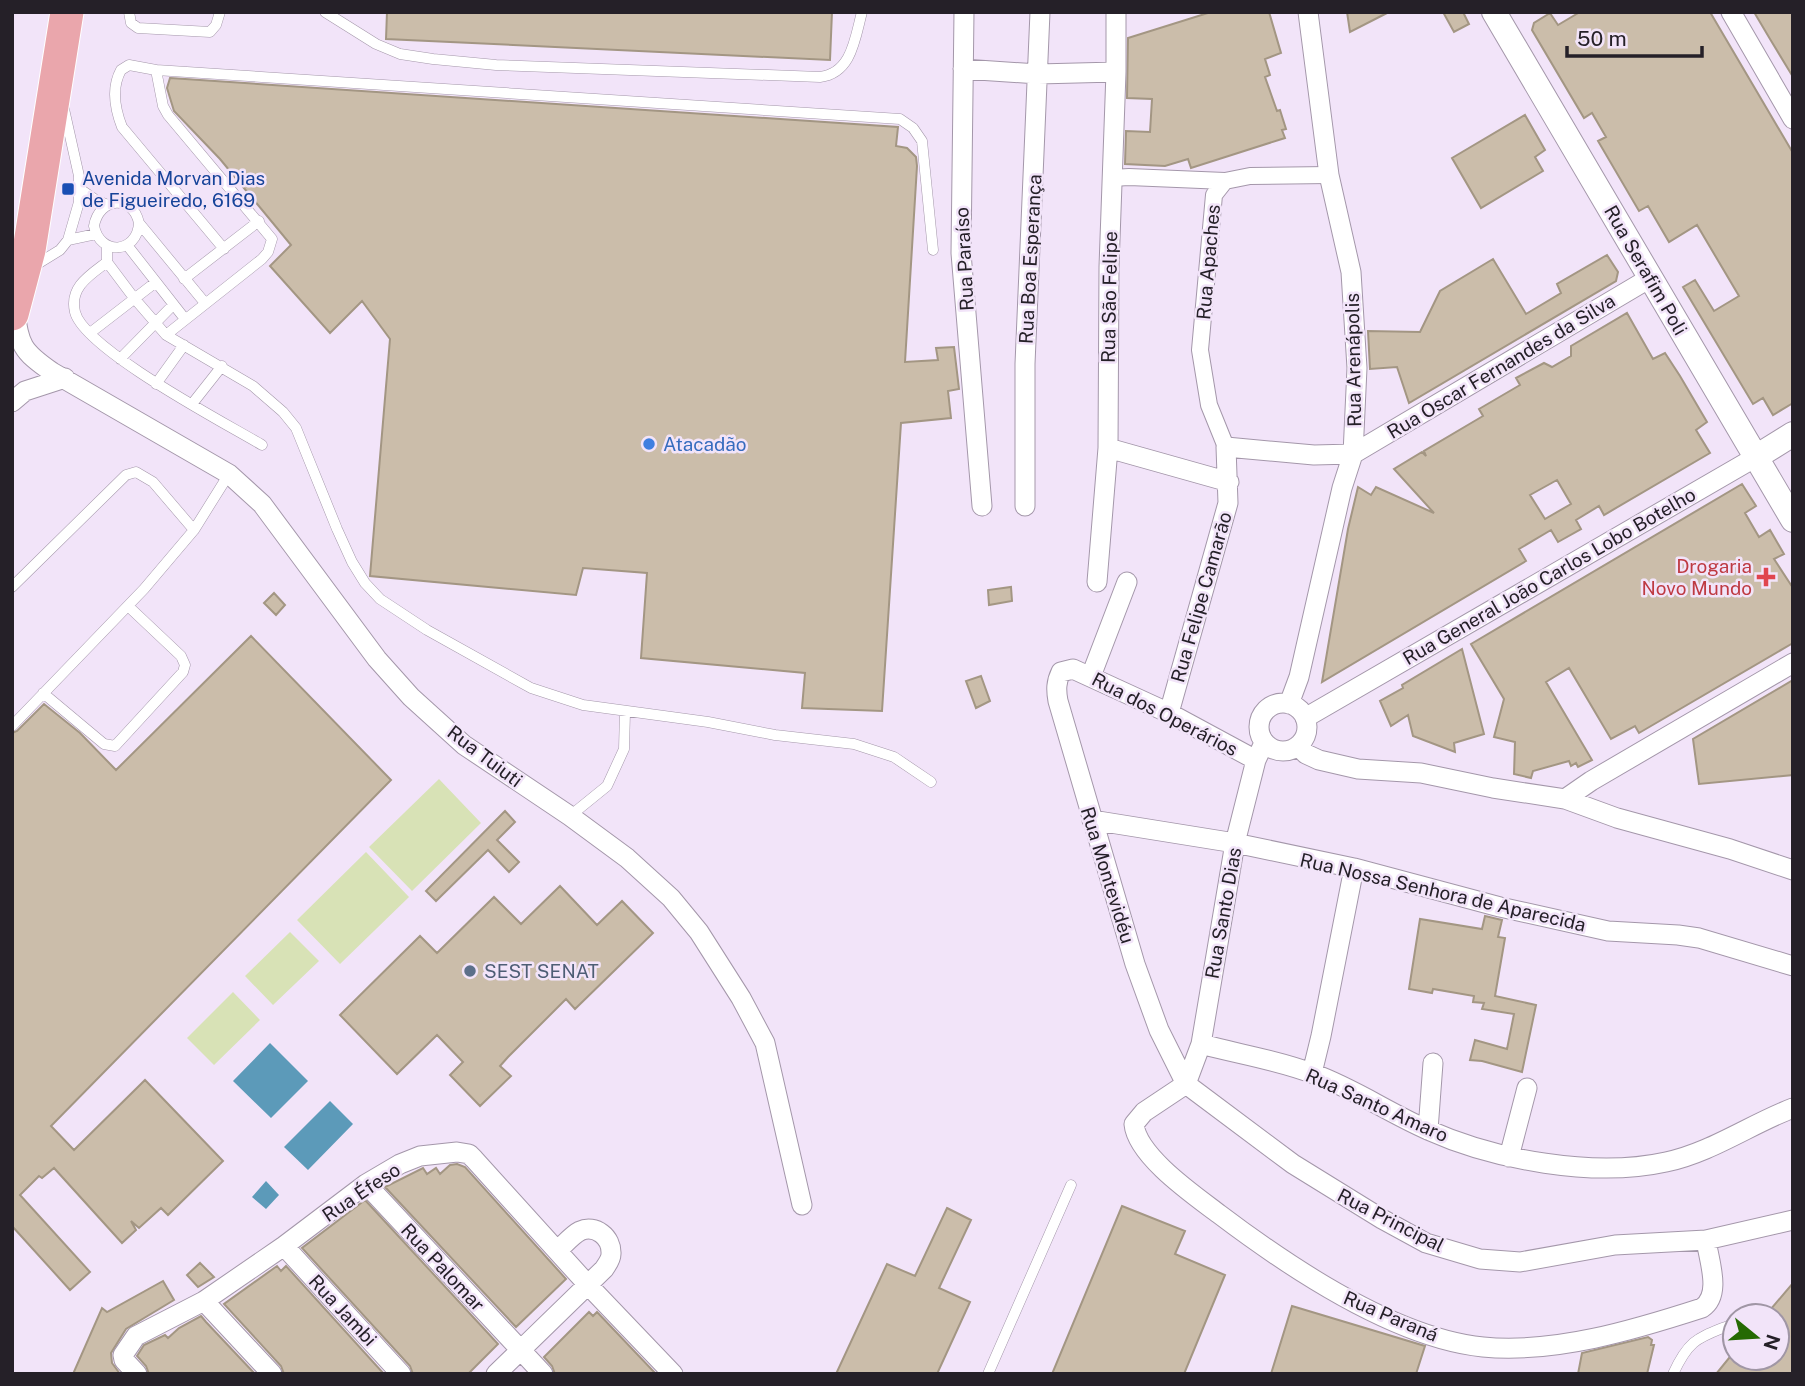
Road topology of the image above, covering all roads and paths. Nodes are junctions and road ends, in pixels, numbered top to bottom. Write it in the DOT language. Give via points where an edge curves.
graph roads {
  1 [pos="67,12"];
  2 [pos="129,12"];
  3 [pos="220,12"];
  4 [pos="325,12"];
  5 [pos="862,12"];
  6 [pos="964,12"];
  7 [pos="1040,12"];
  8 [pos="1116,12"];
  9 [pos="1308,12"];
  10 [pos="1731,12"];
  11 [pos="1502,15"];
  12 [pos="340,16"];
  13 [pos="963,69"];
  14 [pos="156,70"];
  15 [pos="58,71"];
  16 [pos="1116,72"];
  17 [pos="1038,74"];
  18 [pos="1793,120"];
  19 [pos="1329,175"];
  20 [pos="1112,178"];
  21 [pos="1225,181"];
  22 [pos="80,189"];
  23 [pos="108,205"];
  24 [pos="259,221"];
  25 [pos="139,223"];
  26 [pos="96,234"];
  27 [pos="68,240"];
  28 [pos="127,245"];
  29 [pos="107,246"];
  30 [pos="224,249"];
  31 [pos="933,250"];
  32 [pos="107,262"];
  33 [pos="25,272"];
  34 [pos="1650,278"];
  35 [pos="184,279"];
  36 [pos="156,282"];
  37 [pos="134,298"];
  38 [pos="205,303"];
  39 [pos="173,305"];
  40 [pos="13,311"];
  41 [pos="185,319"];
  42 [pos="155,322"];
  43 [pos="90,332"];
  44 [pos="166,335"];
  45 [pos="184,345"];
  46 [pos="120,359"];
  47 [pos="222,366"];
  48 [pos="65,378"];
  49 [pos="156,384"];
  50 [pos="12,402"];
  51 [pos="192,404"];
  52 [pos="1793,434"];
  53 [pos="262,445"];
  54 [pos="1226,447"];
  55 [pos="1108,448"];
  56 [pos="1353,454"];
  57 [pos="1756,457"];
  58 [pos="229,474"];
  59 [pos="1228,482"];
  60 [pos="982,506"];
  61 [pos="1025,506"];
  62 [pos="1793,520"];
  63 [pos="194,530"];
  64 [pos="1097,582"];
  65 [pos="1127,582"];
  66 [pos="12,587"];
  67 [pos="128,606"];
  68 [pos="1793,663"];
  69 [pos="1082,672"];
  70 [pos="43,693"];
  71 [pos="1289,704"];
  72 [pos="625,712"];
  73 [pos="1169,713"];
  74 [pos="1305,718"];
  75 [pos="12,726"];
  76 [pos="1298,746"];
  77 [pos="1260,751"];
  78 [pos="931,782"];
  79 [pos="1565,799"];
  80 [pos="570,816"];
  81 [pos="1092,820"];
  82 [pos="1235,843"];
  83 [pos="1354,869"];
  84 [pos="1793,870"];
  85 [pos="1793,966"];
  86 [pos="1201,1044"];
  87 [pos="1433,1063"];
  88 [pos="1312,1073"];
  89 [pos="1186,1084"];
  90 [pos="1527,1088"];
  91 [pos="1793,1108"];
  92 [pos="1428,1130"];
  93 [pos="1509,1157"];
  94 [pos="366,1184"];
  95 [pos="1072,1185"];
  96 [pos="802,1205"];
  97 [pos="1793,1220"];
  98 [pos="1706,1240"];
  99 [pos="284,1246"];
  100 [pos="558,1250"];
  101 [pos="588,1285"];
  102 [pos="204,1301"];
  103 [pos="1721,1329"];
  104 [pos="521,1351"];
  105 [pos="130,1367"];
  106 [pos="272,1374"];
  107 [pos="401,1374"];
  108 [pos="496,1374"];
  109 [pos="543,1374"];
  110 [pos="673,1374"];
  111 [pos="988,1374"];
  112 [pos="1673,1374"];
  1 -- 15 [label="highway"];
  2 -- 3 [label="lane" via="131,23 138,28 210,32"];
  4 -- 12 [label="lane"];
  5 -- 12 [label="lane" via="843,66 820,77 433,59 400,54 376,44"];
  6 -- 13 [label="street, Rua Paraíso"];
  7 -- 17 [label="street, Rua Boa Esperança"];
  8 -- 16 [label="street, Rua São Felipe"];
  9 -- 19 [label="street, Rua Arenápolis"];
  10 -- 18 [label="street"];
  11 -- 34 [label="street, Rua Serafim Poli"];
  13 -- 17 [label="street"];
  13 -- 60 [label="street, Rua Paraíso" via="961,253"];
  14 -- 24 [label="lane" via="168,116"];
  14 -- 30 [label="lane" via="129,65 121,70 116,110 122,127"];
  14 -- 31 [label="lane" via="900,119 922,141"];
  15 -- 22 [label="lane"];
  15 -- 33 [label="highway"];
  16 -- 17 [label="street"];
  16 -- 20 [label="street, Rua São Felipe"];
  17 -- 61 [label="street, Rua Boa Esperança" via="1025,364"];
  19 -- 21 [label="street, Rua Apaches"];
  19 -- 56 [label="street, Rua Arenápolis" via="1352,272 1357,368"];
  20 -- 21 [label="street"];
  20 -- 55 [label="street, Rua São Felipe"];
  21 -- 54 [label="street, Rua Apaches" via="1214,195 1200,349 1209,405"];
  22 -- 23 [label="lane"];
  22 -- 27 [label="lane"];
  23 -- 25 [label="lane" via="129,206"];
  23 -- 26 [label="lane" via="96,217"];
  24 -- 30 [label="lane"];
  24 -- 38 [label="lane" via="272,239 268,252"];
  25 -- 28 [label="lane" via="135,238"];
  25 -- 35 [label="lane"];
  26 -- 27 [label="lane"];
  26 -- 29 [label="lane"];
  27 -- 33 [label="lane"];
  28 -- 29 [label="lane"];
  28 -- 36 [label="lane"];
  29 -- 32 [label="lane"];
  30 -- 35 [label="lane"];
  32 -- 37 [label="lane"];
  32 -- 43 [label="lane" via="80,282 76,293 75,315"];
  33 -- 40 [label="highway"];
  34 -- 56 [label="street, Rua Oscar Fernandes da Silva"];
  34 -- 57 [label="street, Rua Serafim Poli"];
  35 -- 38 [label="lane"];
  36 -- 37 [label="lane"];
  36 -- 39 [label="lane"];
  37 -- 42 [label="lane"];
  37 -- 43 [label="lane"];
  38 -- 41 [label="lane"];
  39 -- 41 [label="lane"];
  39 -- 42 [label="lane"];
  40 -- 48 [label="street, Rua Tuiuti" via="23,348"];
  41 -- 44 [label="lane"];
  42 -- 44 [label="lane"];
  42 -- 46 [label="lane"];
  43 -- 46 [label="lane"];
  44 -- 45 [label="lane"];
  45 -- 47 [label="lane"];
  45 -- 49 [label="lane"];
  46 -- 49 [label="lane"];
  47 -- 51 [label="lane"];
  47 -- 72 [label="lane" via="272,400 296,428 352,562 380,599 531,688 583,705"];
  48 -- 50 [label="street" via="25,391"];
  48 -- 58 [label="street, Rua Tuiuti"];
  49 -- 51 [label="lane"];
  51 -- 53 [label="lane"];
  52 -- 57 [label="street, Rua General João Carlos Lobo Botelho"];
  54 -- 56 [label="street, Rua Oscar Fernandes da Silva"];
  54 -- 59 [label="street, Rua Felipe Camarão"];
  55 -- 59 [label="street"];
  55 -- 64 [label="street, Rua São Felipe"];
  56 -- 71 [label="street, Rua Arenápolis"];
  57 -- 62 [label="street, Rua Serafim Poli"];
  57 -- 74 [label="street, Rua General João Carlos Lobo Botelho"];
  58 -- 63 [label="lane"];
  58 -- 80 [label="street, Rua Tuiuti" via="262,504 377,659 411,697 464,745"];
  59 -- 73 [label="street, Rua Felipe Camarão" via="1227,503"];
  63 -- 66 [label="lane" via="153,482 136,472 126,474"];
  63 -- 67 [label="lane"];
  65 -- 69 [label="street"];
  67 -- 70 [label="lane"];
  67 -- 70 [label="lane" via="185,665 115,746 104,744"];
  68 -- 79 [label="street"];
  69 -- 73 [label="street, Rua dos Operários"];
  69 -- 81 [label="street, Rua Montevidéu" via="1061,672 1056,688"];
  70 -- 75 [label="lane"];
  71 -- 74 [label="street"];
  71 -- 77 [label="street" via="1273,705 1262,715"];
  72 -- 78 [label="lane" via="854,744 894,757"];
  72 -- 80 [label="lane" via="624,749 607,786"];
  73 -- 77 [label="street, Rua dos Operários"];
  74 -- 76 [label="street" via="1306,733"];
  76 -- 77 [label="street"];
  76 -- 79 [label="street" via="1319,760 1358,769 1422,773"];
  77 -- 82 [label="street, Rua Santo Dias"];
  79 -- 84 [label="street"];
  80 -- 96 [label="street, Rua Tuiuti" via="671,898 741,998 765,1043"];
  81 -- 82 [label="street, Rua Nossa Senhora de Aparecida"];
  81 -- 89 [label="street, Rua Montevidéu" via="1158,1030"];
  82 -- 83 [label="street, Rua Nossa Senhora de Aparecida"];
  82 -- 86 [label="street, Rua Santo Dias"];
  83 -- 85 [label="street, Rua Nossa Senhora de Aparecida" via="1608,931 1699,938"];
  83 -- 88 [label="street"];
  86 -- 88 [label="street, Rua Santo Amaro"];
  86 -- 89 [label="street, Rua Santo Dias"];
  87 -- 92 [label="street"];
  88 -- 92 [label="street, Rua Santo Amaro"];
  89 -- 98 [label="street, Rua Principal" via="1350,1201 1426,1242 1467,1256 1520,1262 1615,1245"];
  89 -- 98 [label="street, Rua Paraná" via="1133,1124 1137,1138 1175,1181 1278,1258 1336,1292 1442,1339 1483,1347 1529,1348 1624,1331 1702,1308 1713,1295"];
  90 -- 93 [label="street"];
  91 -- 93 [label="street, Rua Santo Amaro" via="1690,1155 1651,1165 1553,1164"];
  92 -- 93 [label="street, Rua Santo Amaro"];
  94 -- 99 [label="street, Rua Éfeso"];
  94 -- 100 [label="street, Rua Éfeso" via="420,1156 469,1154"];
  94 -- 104 [label="street, Rua Palomar"];
  95 -- 111 [label="lane"];
  97 -- 98 [label="street, Rua Principal"];
  99 -- 102 [label="street, Rua Éfeso"];
  99 -- 107 [label="street, Rua Jambi"];
  100 -- 101 [label="street, Rua Éfeso"];
  100 -- 101 [label="street" via="579,1231 600,1232 607,1239 610,1260"];
  101 -- 104 [label="street"];
  101 -- 110 [label="street, Rua Éfeso"];
  102 -- 105 [label="street, Rua Éfeso" via="136,1336 125,1352"];
  102 -- 106 [label="street"];
  103 -- 112 [label="lane" via="1696,1339 1683,1352"];
  104 -- 108 [label="street"];
  104 -- 109 [label="street, Rua Palomar"];
}
